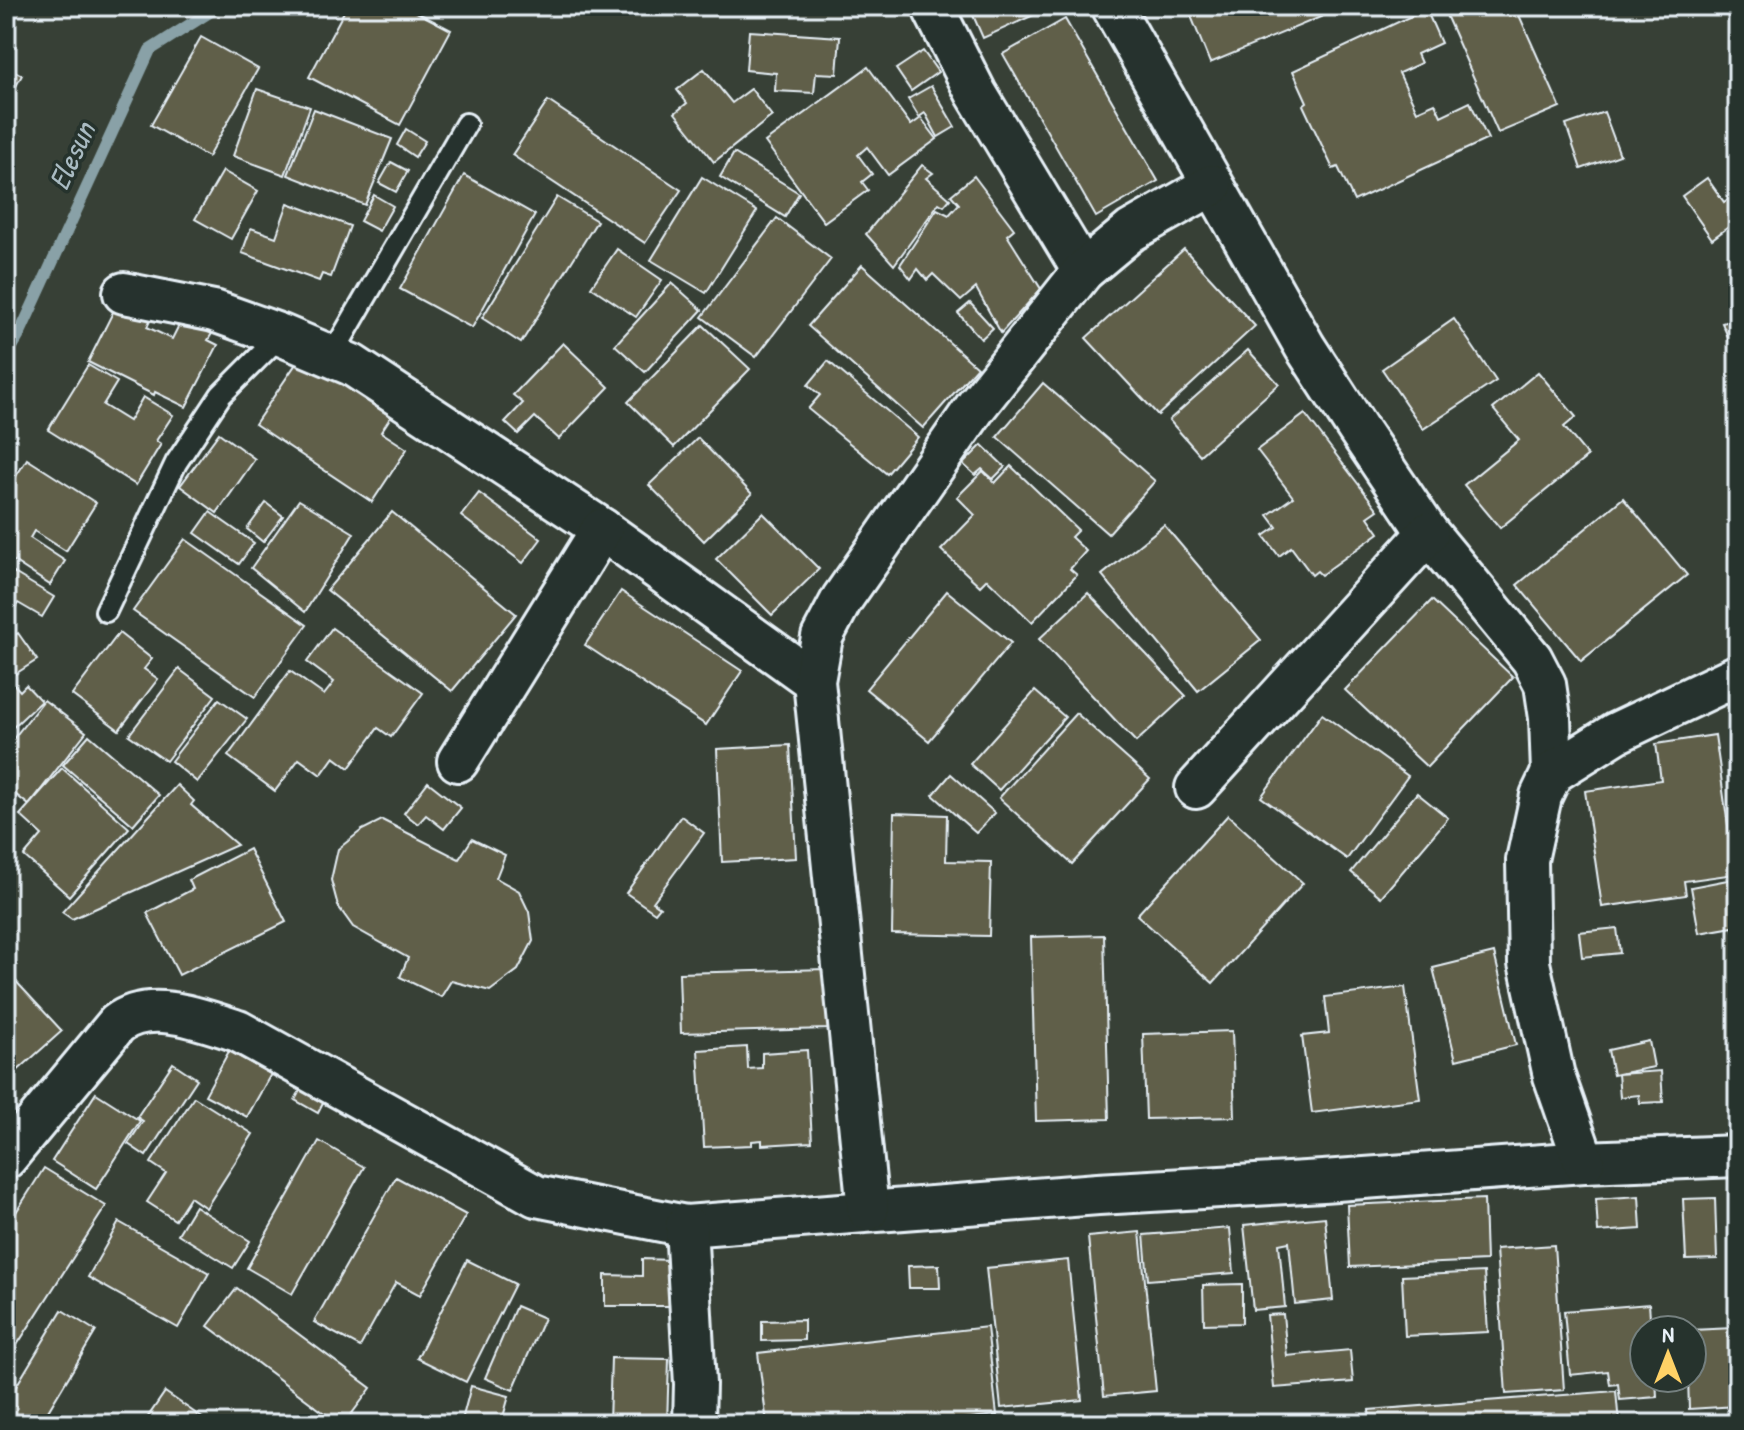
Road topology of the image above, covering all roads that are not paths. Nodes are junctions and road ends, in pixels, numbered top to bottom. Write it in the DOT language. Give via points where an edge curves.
graph roads {
  1 [pos="932,6"];
  2 [pos="1112,6"];
  3 [pos="466,124"];
  4 [pos="1212,185"];
  5 [pos="1083,271"];
  6 [pos="124,293"];
  7 [pos="281,335"];
  8 [pos="332,355"];
  9 [pos="602,529"];
  10 [pos="1428,533"];
  11 [pos="106,611"];
  12 [pos="1738,675"];
  13 [pos="814,681"];
  14 [pos="458,761"];
  15 [pos="1552,773"];
  16 [pos="1196,788"];
  17 [pos="1738,1156"];
  18 [pos="6,1158"];
  19 [pos="1584,1162"];
  20 [pos="868,1210"];
  21 [pos="686,1226"];
  22 [pos="694,1424"];
  1 -- 5 [label="street" via="976,93"];
  2 -- 4 [label="street"];
  3 -- 8 [label="lane"];
  4 -- 5 [label="street" via="1131,231"];
  4 -- 10 [label="street" via="1305,347"];
  5 -- 13 [label="street" via="977,405 842,599 822,637"];
  6 -- 7 [label="street" via="214,311"];
  7 -- 8 [label="street"];
  7 -- 11 [label="lane" via="221,395 176,463"];
  8 -- 9 [label="street"];
  9 -- 13 [label="street"];
  9 -- 14 [label="street"];
  10 -- 15 [label="street" via="1532,659 1545,684"];
  10 -- 16 [label="street"];
  12 -- 15 [label="street" via="1616,733"];
  13 -- 20 [label="street"];
  15 -- 19 [label="street" via="1541,796 1527,860 1529,963 1554,1076"];
  17 -- 19 [label="street"];
  18 -- 21 [label="street" via="117,1024 127,1016 160,1013 238,1031 536,1196"];
  19 -- 20 [label="street"];
  20 -- 21 [label="street"];
  21 -- 22 [label="street"];
}
